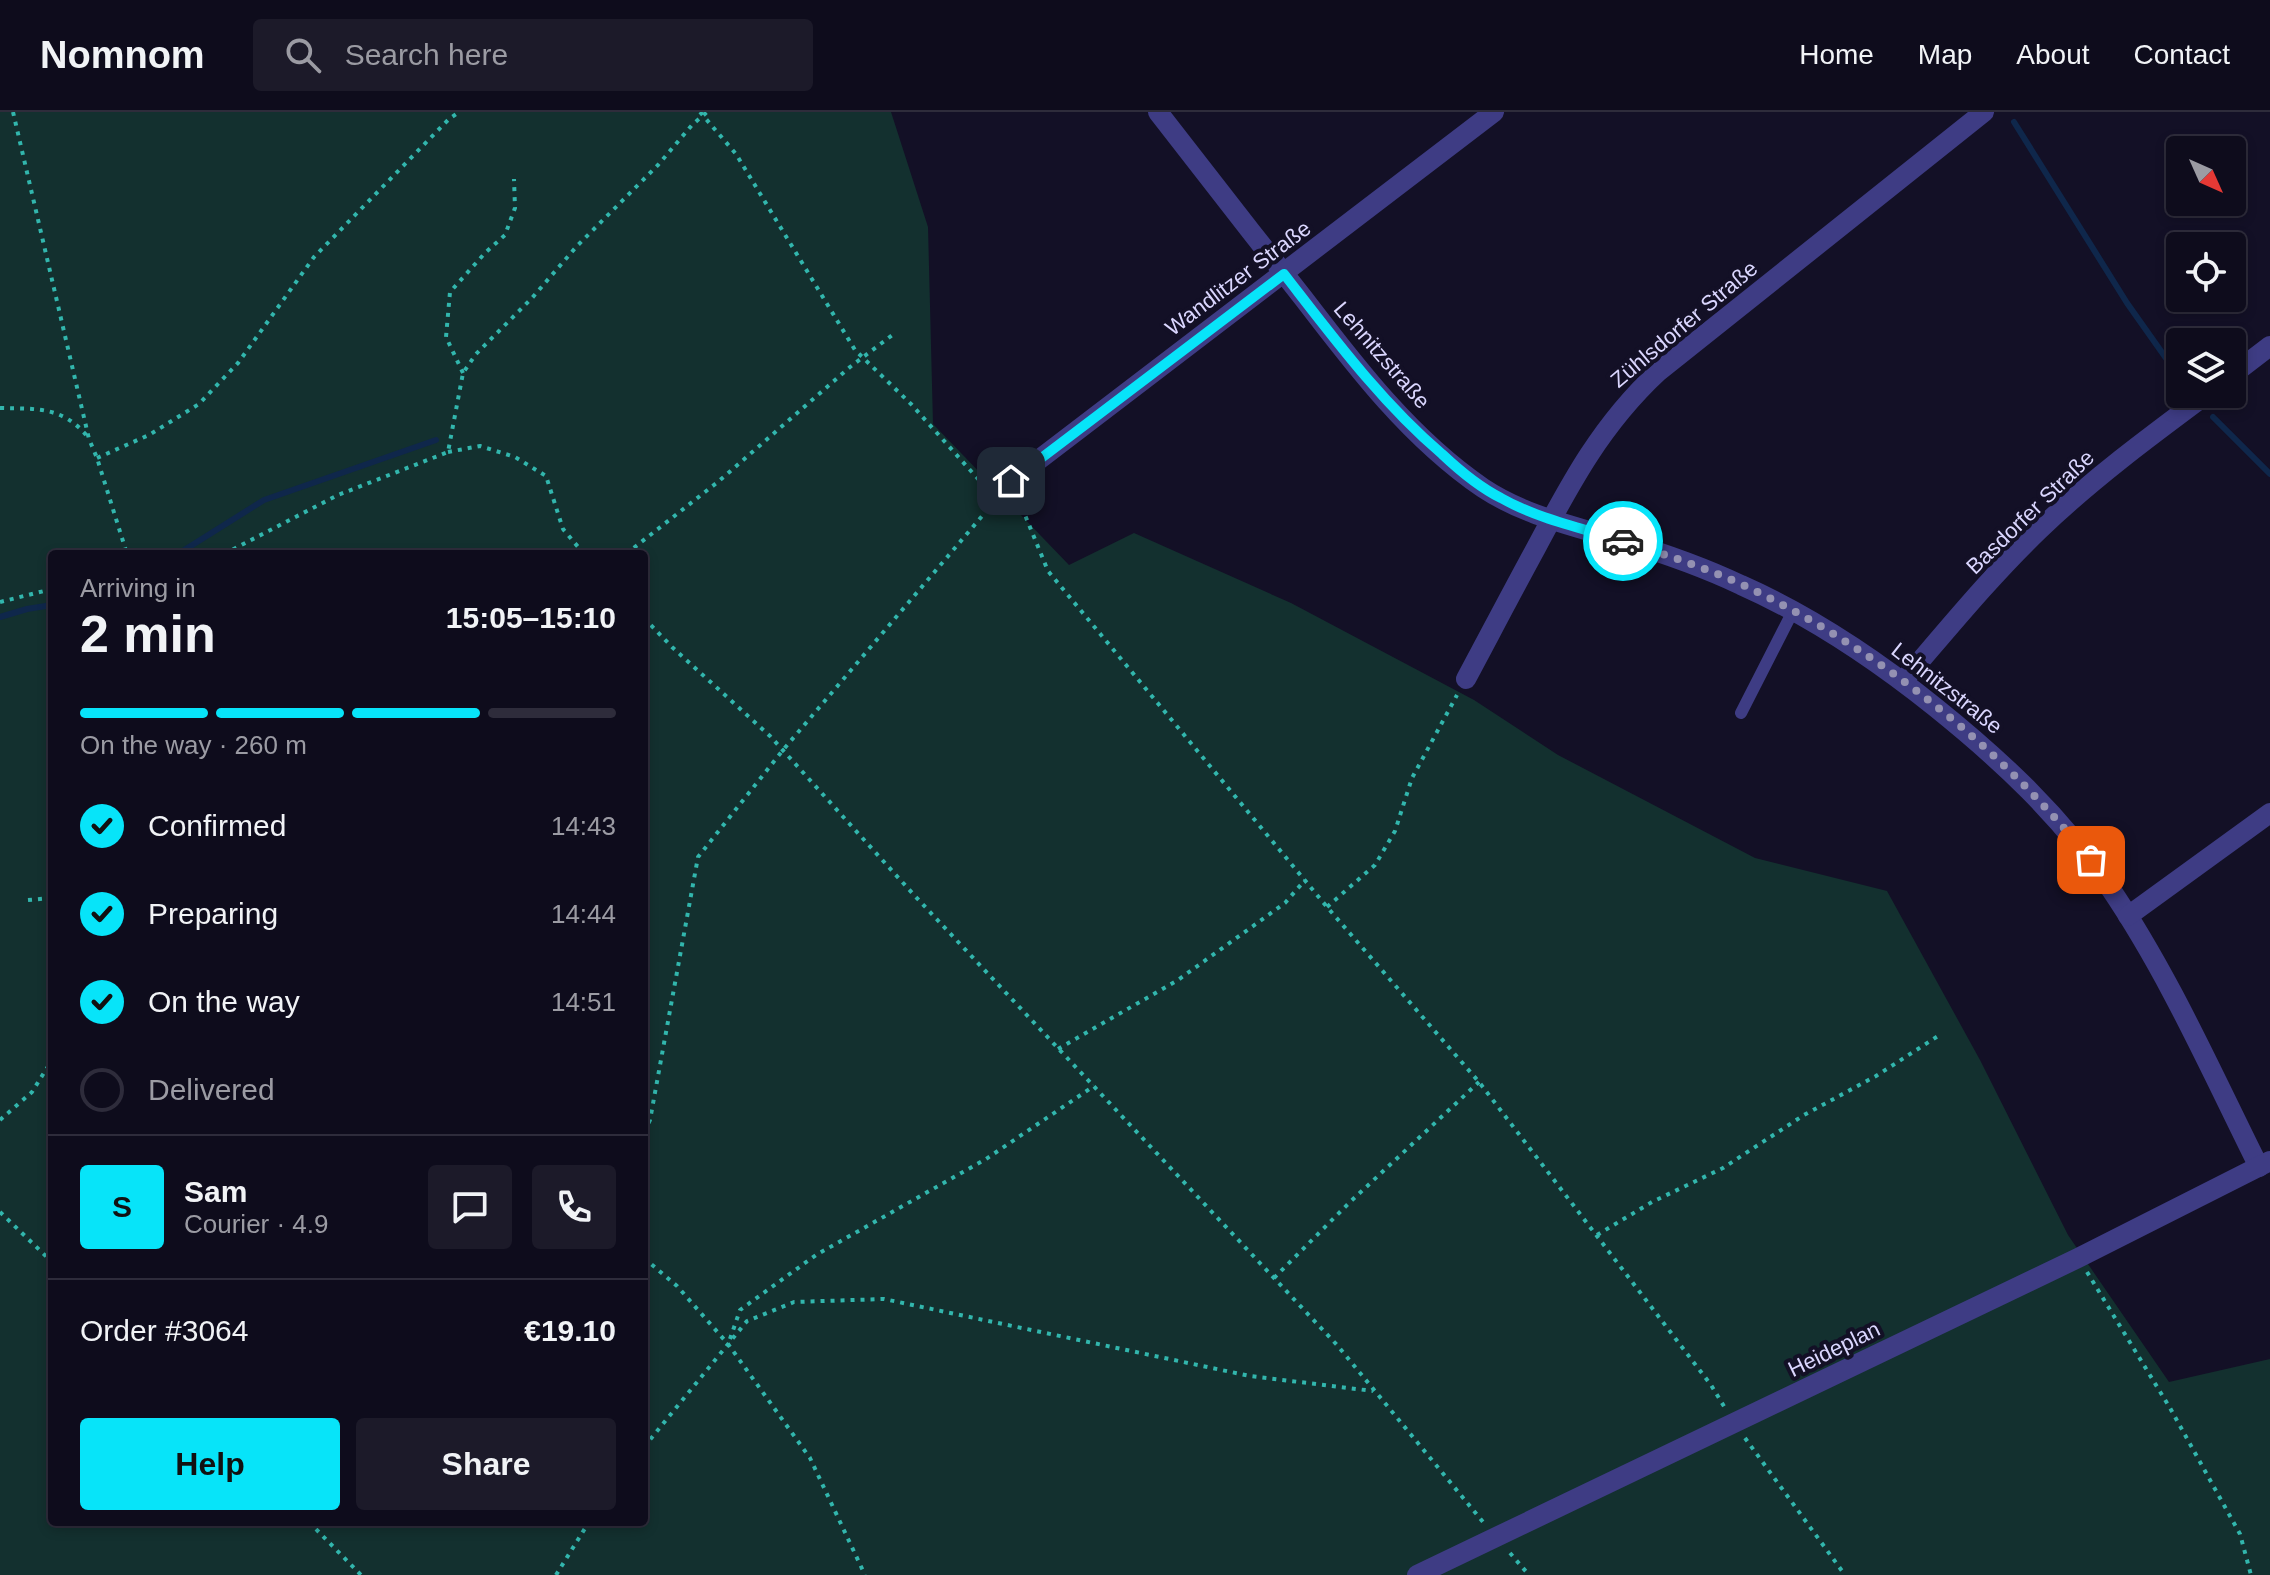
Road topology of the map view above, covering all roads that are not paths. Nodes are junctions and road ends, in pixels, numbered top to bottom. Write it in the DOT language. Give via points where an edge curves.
graph roads {
  1 [pos="1158,112"];
  2 [pos="1494,112"];
  3 [pos="1984,112"];
  4 [pos="1284,274"];
  5 [pos="2270,346"];
  6 [pos="2246,364"];
  7 [pos="2188,408"];
  8 [pos="1011,481"];
  9 [pos="1551,519"];
  10 [pos="1793,611"];
  11 [pos="1466,679"];
  12 [pos="1903,681"];
  13 [pos="1741,713"];
  14 [pos="2270,813"];
  15 [pos="2128,916"];
  16 [pos="2264,1164"];
  17 [pos="1417,1575"];
  1 -- 4 [label="street, Lehnitzstraße"];
  2 -- 4 [label="street, Wandlitzer Straße"];
  3 -- 9 [label="street, Zühlsdorfer Straße" via="1634,394 1595,443"];
  4 -- 8 [label="street, Wandlitzer Straße"];
  4 -- 9 [label="street, Lehnitzstraße" via="1423,439 1483,488"];
  5 -- 6 [label="street"];
  7 -- 12 [label="street, Basdorfer Straße" via="2038,531"];
  9 -- 10 [label="street, Lehnitzstraße" via="1685,562"];
  9 -- 11 [label="street, Zühlsdorfer Straße"];
  10 -- 12 [label="street, Lehnitzstraße"];
  10 -- 13 [label="lane"];
  12 -- 15 [label="street, Lehnitzstraße" via="2037,797 2091,860"];
  14 -- 15 [label="street"];
  15 -- 16 [label="street, Lehnitzstraße"];
  16 -- 17 [label="street, Heideplan"];
}
